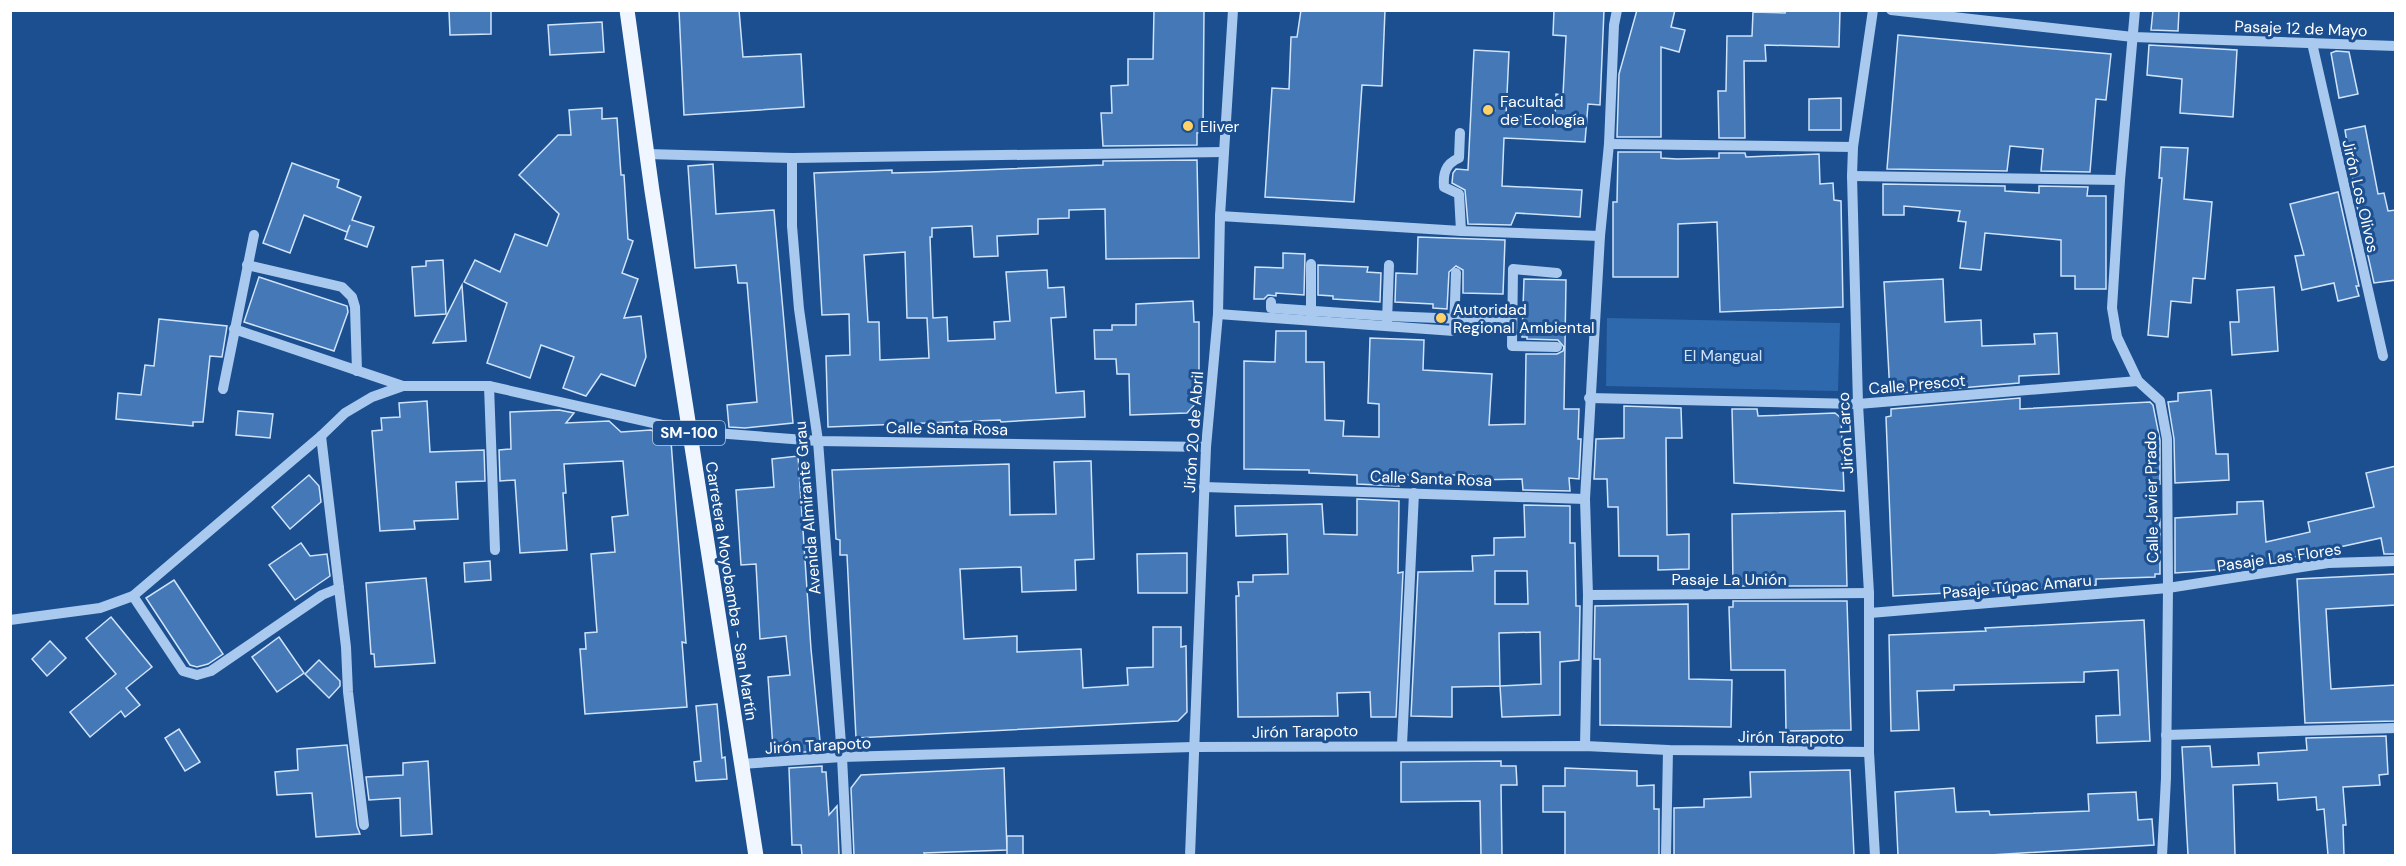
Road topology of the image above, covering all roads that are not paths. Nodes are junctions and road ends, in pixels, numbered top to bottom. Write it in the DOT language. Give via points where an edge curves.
graph roads {
  1 [pos="627,10"];
  2 [pos="1233,10"];
  3 [pos="1617,10"];
  4 [pos="1873,10"];
  5 [pos="1890,10"];
  6 [pos="2135,10"];
  7 [pos="2133,37"];
  8 [pos="2312,43"];
  9 [pos="2396,46"];
  10 [pos="1460,133"];
  11 [pos="1609,144"];
  12 [pos="1853,147"];
  13 [pos="1224,152"];
  14 [pos="647,154"];
  15 [pos="792,158"];
  16 [pos="1852,176"];
  17 [pos="2120,180"];
  18 [pos="1220,216"];
  19 [pos="1461,231"];
  20 [pos="254,235"];
  21 [pos="1600,236"];
  22 [pos="1311,264"];
  23 [pos="247,265"];
  24 [pos="1389,265"];
  25 [pos="1456,273"];
  26 [pos="1557,273"];
  27 [pos="1271,302"];
  28 [pos="1218,314"];
  29 [pos="1311,316"];
  30 [pos="1454,318"];
  31 [pos="1388,321"];
  32 [pos="1512,321"];
  33 [pos="234,329"];
  34 [pos="1557,347"];
  35 [pos="2383,356"];
  36 [pos="357,371"];
  37 [pos="2138,381"];
  38 [pos="403,386"];
  39 [pos="489,386"];
  40 [pos="223,390"];
  41 [pos="1589,398"];
  42 [pos="1858,404"];
  43 [pos="689,431"];
  44 [pos="321,436"];
  45 [pos="818,441"];
  46 [pos="1206,447"];
  47 [pos="1204,487"];
  48 [pos="1414,493"];
  49 [pos="1585,499"];
  50 [pos="495,550"];
  51 [pos="2396,561"];
  52 [pos="339,588"];
  53 [pos="2168,588"];
  54 [pos="1869,593"];
  55 [pos="1588,595"];
  56 [pos="133,596"];
  57 [pos="1869,613"];
  58 [pos="10,620"];
  59 [pos="2396,728"];
  60 [pos="2166,735"];
  61 [pos="1402,745"];
  62 [pos="1585,746"];
  63 [pos="1193,747"];
  64 [pos="1668,750"];
  65 [pos="1869,752"];
  66 [pos="842,757"];
  67 [pos="741,764"];
  68 [pos="364,825"];
  69 [pos="756,855"];
  70 [pos="847,855"];
  71 [pos="1190,855"];
  72 [pos="1666,855"];
  73 [pos="1875,855"];
  74 [pos="2160,855"];
  1 -- 14 [label="main road, Carretera Moyobamba - San Martín / SM-100"];
  2 -- 13 [label="street, Jirón 20 de Abril"];
  3 -- 11 [label="street"];
  4 -- 12 [label="street, Jirón Larco"];
  5 -- 7 [label="street, Pasaje 12 de Mayo"];
  6 -- 7 [label="street, Calle Javier Prado"];
  7 -- 8 [label="street, Pasaje 12 de Mayo"];
  7 -- 17 [label="street, Calle Javier Prado"];
  8 -- 9 [label="street, Pasaje 12 de Mayo"];
  8 -- 35 [label="street, Jirón Los Olivos"];
  10 -- 19 [label="street" via="1459,158 1447,166 1443,177 1444,187 1459,194"];
  11 -- 12 [label="street"];
  11 -- 21 [label="street"];
  12 -- 16 [label="street, Jirón Larco"];
  13 -- 15 [label="street"];
  13 -- 18 [label="street, Jirón 20 de Abril"];
  14 -- 15 [label="street"];
  14 -- 43 [label="main road, Carretera Moyobamba - San Martín / SM-100"];
  15 -- 45 [label="street, Avenida Almirante Grau" via="792,226 799,309"];
  16 -- 17 [label="street"];
  16 -- 42 [label="street, Jirón Larco"];
  17 -- 37 [label="street, Calle Javier Prado" via="2112,308 2117,337"];
  18 -- 19 [label="street"];
  18 -- 28 [label="street, Jirón 20 de Abril"];
  19 -- 21 [label="street"];
  20 -- 23 [label="street"];
  21 -- 41 [label="street"];
  22 -- 29 [label="street"];
  23 -- 33 [label="street"];
  23 -- 36 [label="street" via="342,287 352,297 357,319"];
  24 -- 31 [label="street"];
  25 -- 30 [label="street"];
  26 -- 32 [label="street" via="1513,269"];
  27 -- 29 [label="street" via="1271,308"];
  28 -- 29 [label="street"];
  28 -- 46 [label="street, Jirón 20 de Abril"];
  29 -- 31 [label="street"];
  30 -- 31 [label="street"];
  30 -- 31 [label="street" via="1454,331"];
  30 -- 32 [label="street"];
  32 -- 34 [label="street" via="1512,346"];
  33 -- 36 [label="street"];
  33 -- 40 [label="street"];
  36 -- 38 [label="street"];
  37 -- 42 [label="street, Calle Prescot"];
  37 -- 53 [label="street, Calle Javier Prado" via="2160,401 2167,439"];
  38 -- 39 [label="street, Calle Santa Rosa"];
  38 -- 44 [label="street" via="345,412"];
  39 -- 43 [label="street, Calle Santa Rosa"];
  39 -- 50 [label="street"];
  41 -- 42 [label="street, Calle Prescot"];
  41 -- 49 [label="street"];
  42 -- 54 [label="street, Jirón Larco"];
  43 -- 45 [label="street, Calle Santa Rosa"];
  43 -- 67 [label="main road, Carretera Moyobamba - San Martín / SM-100"];
  44 -- 52 [label="street"];
  44 -- 56 [label="street"];
  45 -- 46 [label="street, Calle Santa Rosa"];
  45 -- 66 [label="street, Avenida Almirante Grau"];
  46 -- 47 [label="street, Jirón 20 de Abril"];
  47 -- 48 [label="street, Calle Santa Rosa"];
  47 -- 63 [label="street, Jirón 20 de Abril"];
  48 -- 49 [label="street, Calle Santa Rosa"];
  48 -- 61 [label="street"];
  49 -- 55 [label="street"];
  51 -- 53 [label="street, Pasaje Las Flores" via="2328,563"];
  52 -- 56 [label="street" via="322,595 211,671 197,675 183,671"];
  52 -- 68 [label="street"];
  53 -- 57 [label="street, Pasaje Túpac Amaru"];
  53 -- 60 [label="street, Calle Javier Prado"];
  54 -- 55 [label="street, Pasaje La Unión"];
  54 -- 57 [label="street, Jirón Larco"];
  55 -- 62 [label="street"];
  56 -- 58 [label="street" via="100,609"];
  57 -- 65 [label="street, Jirón Larco"];
  59 -- 60 [label="street"];
  60 -- 74 [label="street, Calle Javier Prado"];
  61 -- 62 [label="street, Jirón Tarapoto"];
  61 -- 63 [label="street, Jirón Tarapoto"];
  62 -- 64 [label="street, Jirón Tarapoto"];
  63 -- 66 [label="street, Jirón Tarapoto"];
  63 -- 71 [label="street, Jirón 20 de Abril"];
  64 -- 65 [label="street, Jirón Tarapoto"];
  64 -- 72 [label="street"];
  65 -- 73 [label="street, Jirón Larco"];
  66 -- 67 [label="street, Jirón Tarapoto"];
  66 -- 70 [label="street, Avenida Almirante Grau"];
  67 -- 69 [label="main road, Carretera Moyobamba - San Martín / SM-100"];
}
